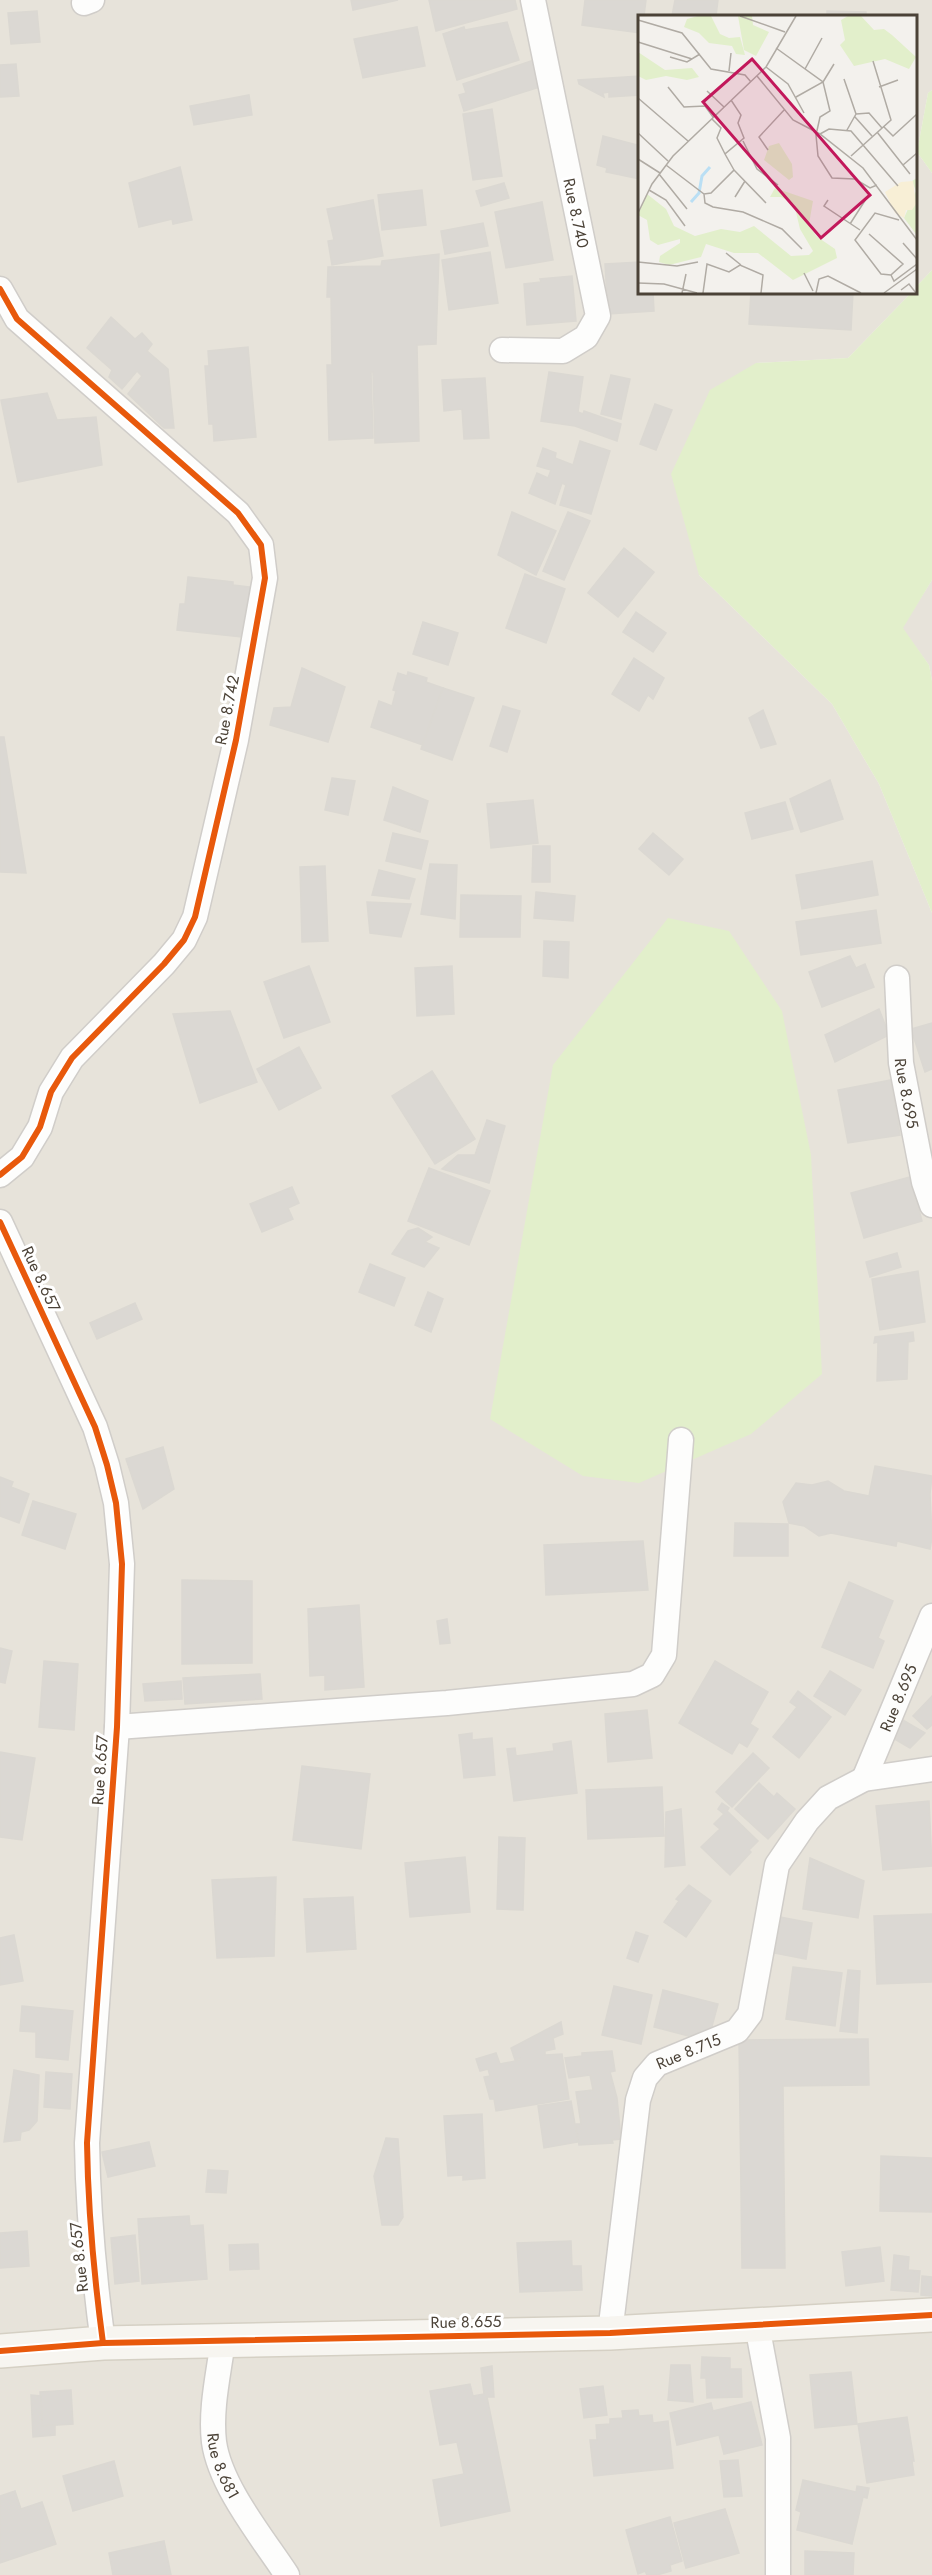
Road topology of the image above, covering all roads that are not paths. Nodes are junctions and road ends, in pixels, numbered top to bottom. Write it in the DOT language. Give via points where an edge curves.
graph roads {
  1 [pos="532,0"];
  2 [pos="0,289"];
  3 [pos="502,350"];
  4 [pos="897,978"];
  5 [pos="0,1175"];
  6 [pos="932,1205"];
  7 [pos="0,1222"];
  8 [pos="681,1440"];
  9 [pos="932,1616"];
  10 [pos="117,1727"];
  11 [pos="932,1769"];
  12 [pos="864,1779"];
  13 [pos="932,2315"];
  14 [pos="757,2325"];
  15 [pos="610,2333"];
  16 [pos="223,2340"];
  17 [pos="103,2343"];
  18 [pos="0,2351"];
  19 [pos="287,2575"];
  20 [pos="778,2575"];
  1 -- 3 [label="street, Rue 8.740" via="598,316 586,337 563,351"];
  2 -- 5 [label="street, Rue 8.742" via="17,319 238,513 261,545 265,578 236,740 195,917 184,940 164,964 72,1058 51,1092 40,1127 22,1157"];
  4 -- 6 [label="street, Rue 8.695" via="901,1063"];
  7 -- 10 [label="street, Rue 8.657" via="95,1427 116,1503 122,1564"];
  8 -- 10 [label="street" via="664,1655 652,1675 633,1684 447,1703"];
  9 -- 12 [label="street, Rue 8.695"];
  10 -- 17 [label="street, Rue 8.657" via="87,2143 88,2207"];
  11 -- 12 [label="street, Rue 8.715"];
  12 -- 15 [label="street, Rue 8.715" via="828,1798 777,1864 750,2014 737,2031 657,2064 645,2078 638,2100"];
  13 -- 14 [label="street, Rue 8.655"];
  14 -- 15 [label="street, Rue 8.655"];
  14 -- 20 [label="street" via="778,2438"];
  15 -- 16 [label="street, Rue 8.655"];
  16 -- 17 [label="street, Rue 8.655"];
  16 -- 19 [label="street, Rue 8.681" via="214,2407 214,2441 223,2476"];
  17 -- 18 [label="street, Rue 8.655"];
}
